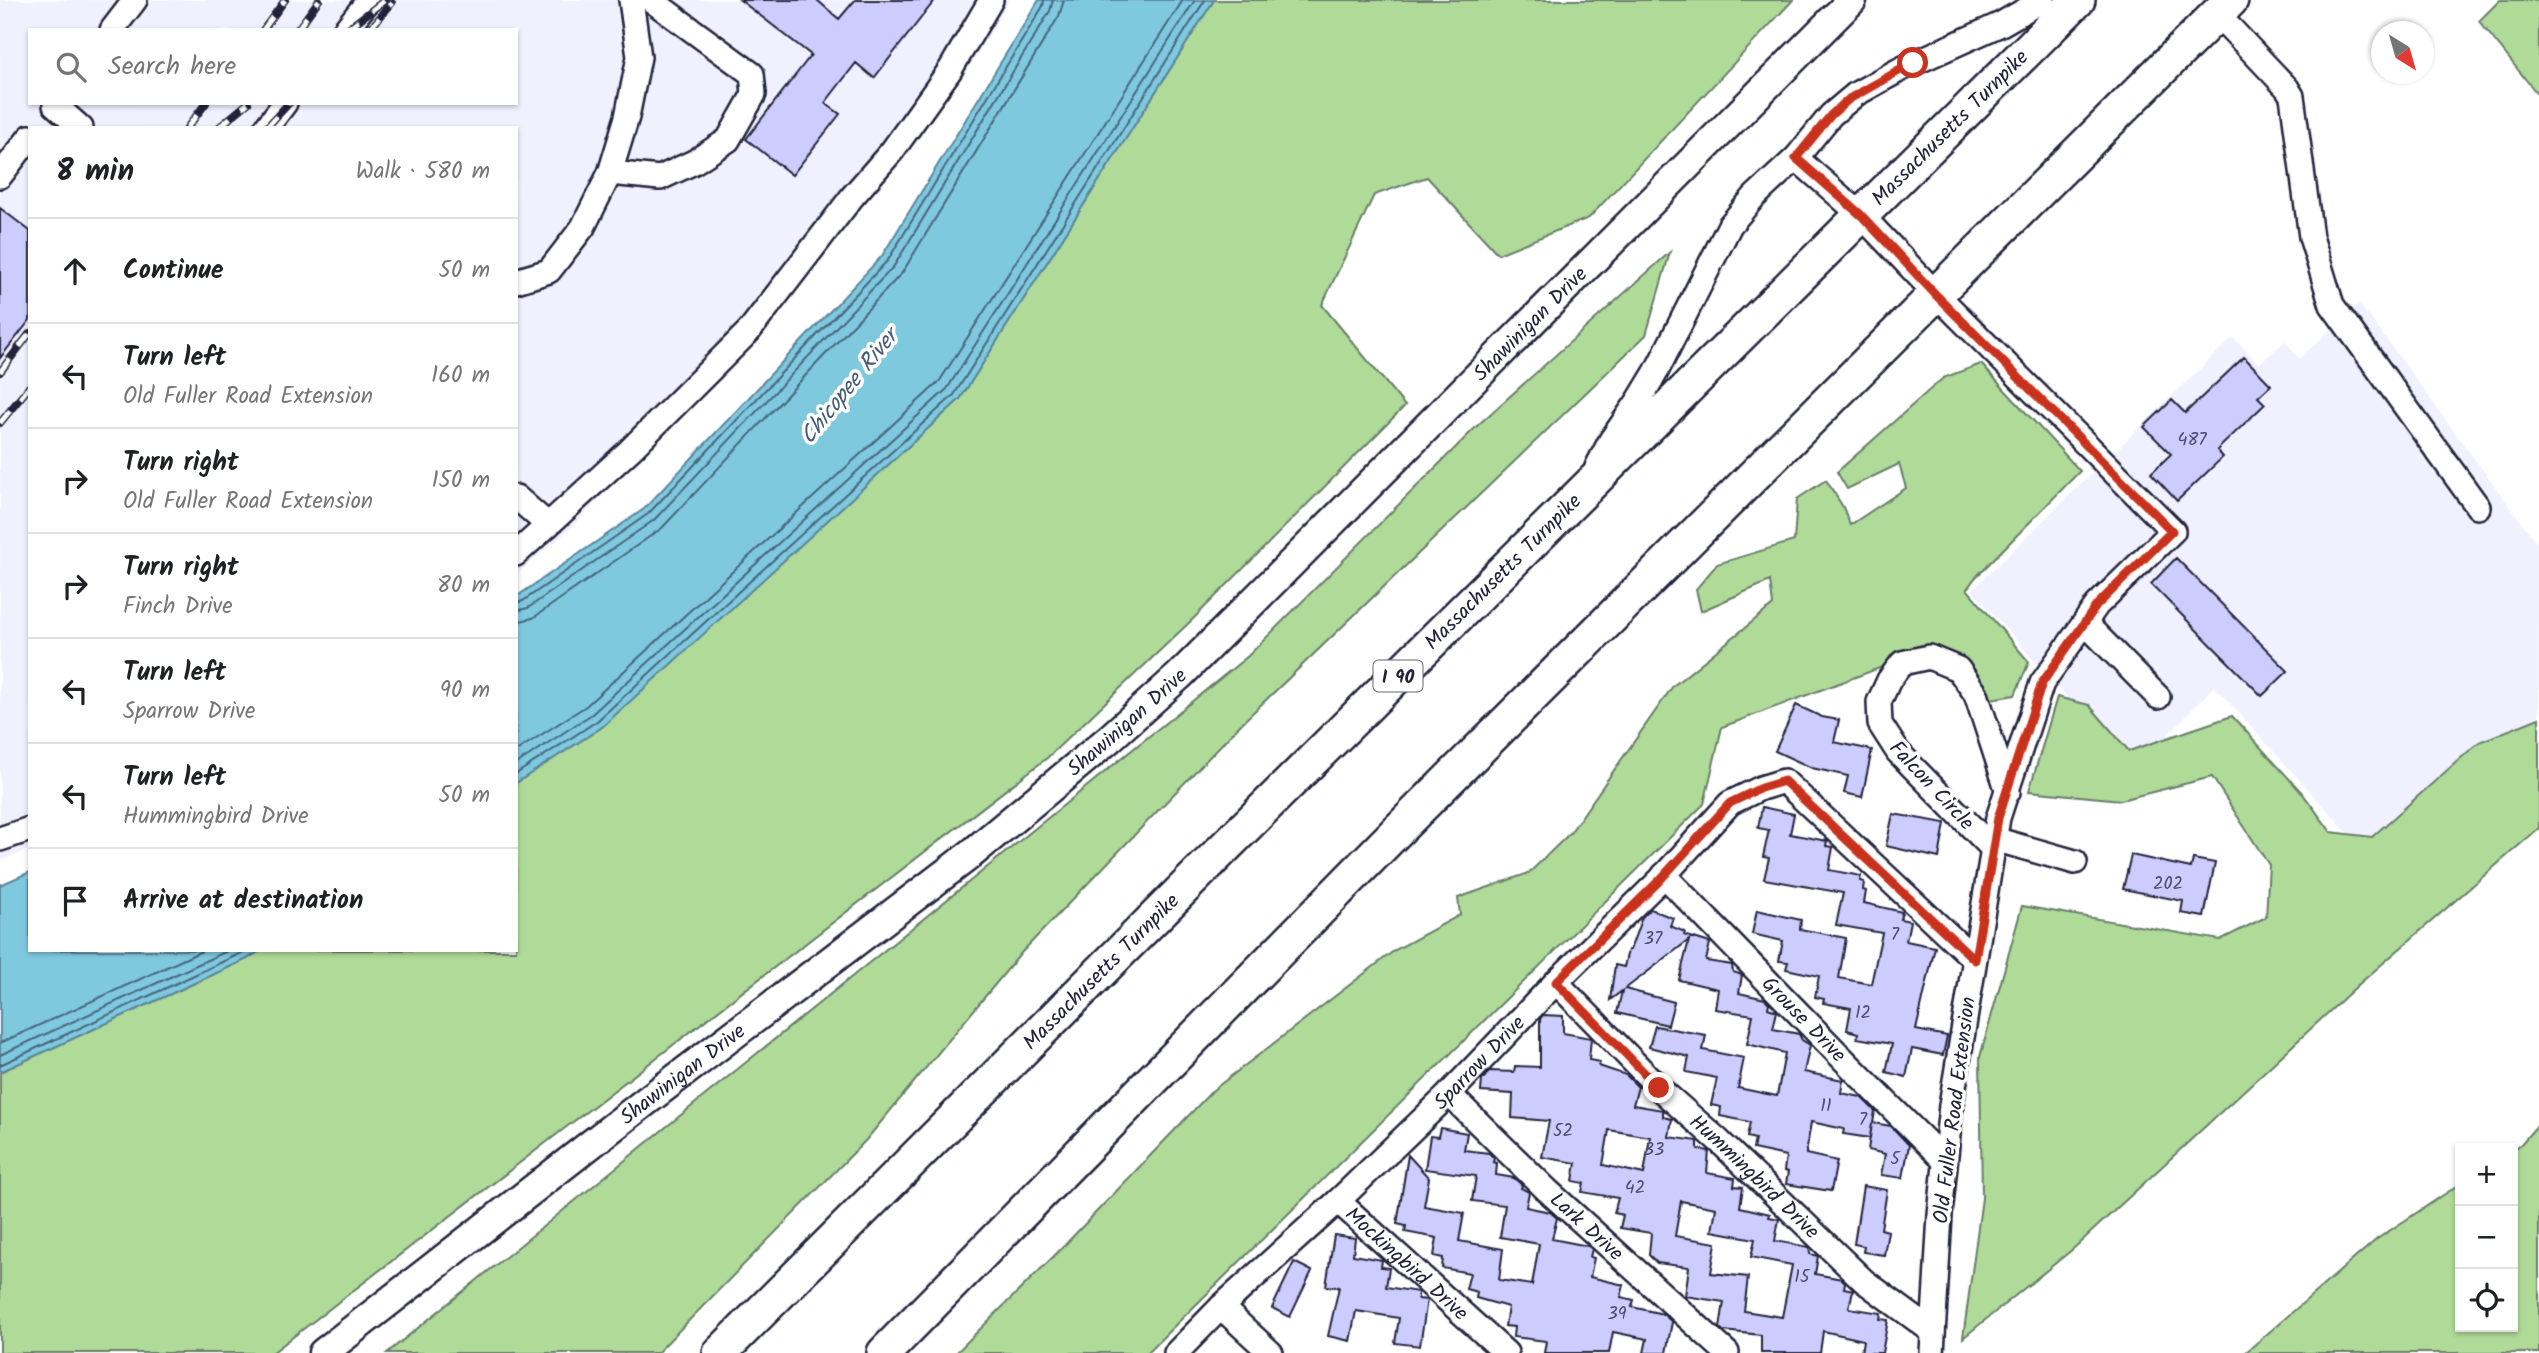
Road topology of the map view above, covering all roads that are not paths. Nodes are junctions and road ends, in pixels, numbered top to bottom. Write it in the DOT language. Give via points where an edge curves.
graph roads {
  1 [pos="135,0"];
  2 [pos="369,0"];
  3 [pos="631,0"];
  4 [pos="651,0"];
  5 [pos="991,0"];
  6 [pos="1852,0"];
  7 [pos="2043,0"];
  8 [pos="2078,0"];
  9 [pos="2224,7"];
  10 [pos="114,28"];
  11 [pos="347,28"];
  12 [pos="54,105"];
  13 [pos="56,105"];
  14 [pos="283,105"];
  15 [pos="38,126"];
  16 [pos="79,126"];
  17 [pos="268,126"];
  18 [pos="28,140"];
  19 [pos="1796,158"];
  20 [pos="610,173"];
  21 [pos="0,176"];
  22 [pos="1861,215"];
  23 [pos="518,280"];
  24 [pos="1936,295"];
  25 [pos="1586,489"];
  26 [pos="518,499"];
  27 [pos="2479,507"];
  28 [pos="548,525"];
  29 [pos="518,552"];
  30 [pos="2085,623"];
  31 [pos="2158,697"];
  32 [pos="2008,792"];
  33 [pos="28,830"];
  34 [pos="0,839"];
  35 [pos="1993,844"];
  36 [pos="2075,862"];
  37 [pos="1664,875"];
  38 [pos="1975,960"];
  39 [pos="1556,982"];
  40 [pos="1449,1094"];
  41 [pos="1945,1161"];
  42 [pos="1338,1200"];
  43 [pos="1221,1307"];
  44 [pos="1933,1342"];
  45 [pos="323,1353"];
  46 [pos="720,1353"];
  47 [pos="884,1353"];
  48 [pos="1176,1353"];
  49 [pos="1271,1353"];
  50 [pos="1506,1353"];
  51 [pos="1727,1353"];
  1 -- 10 [label="street"];
  2 -- 11 [label="street"];
  3 -- 20 [label="street" via="639,57"];
  4 -- 20 [label="street" via="752,74 754,94 728,140 694,162 660,178"];
  5 -- 28 [label="street" via="950,70 899,141 748,331"];
  6 -- 45 [label="main road, Shawinigan Drive" via="1180,675 1119,730 971,854"];
  7 -- 19 [label="street" via="2017,17 1900,69 1856,94 1831,115"];
  8 -- 22 [label="highway, Massachusetts Turnpike / I 90"];
  9 -- 24 [label="highway"];
  9 -- 27 [label="street" via="2292,96 2311,237 2332,304"];
  12 -- 15 [label="street"];
  13 -- 16 [label="street"];
  14 -- 17 [label="street"];
  18 -- 21 [label="street"];
  19 -- 22 [label="street, Old Fuller Road Extension"];
  19 -- 25 [label="street" via="1730,225 1662,361 1611,440"];
  20 -- 23 [label="street" via="583,227 549,271"];
  22 -- 24 [label="street, Old Fuller Road Extension"];
  22 -- 25 [label="highway, Massachusetts Turnpike / I 90"];
  24 -- 30 [label="street, Old Fuller Road Extension" via="2172,531 2097,605"];
  24 -- 47 [label="highway" via="1387,841"];
  25 -- 46 [label="highway, Massachusetts Turnpike / I 90"];
  26 -- 28 [label="street"];
  28 -- 29 [label="street"];
  30 -- 31 [label="street"];
  30 -- 32 [label="street, Old Fuller Road Extension" via="2042,683"];
  32 -- 35 [label="street, Old Fuller Road Extension"];
  32 -- 35 [label="street, Falcon Circle" via="1976,694 1958,669 1929,657 1902,663 1879,702 1880,724 1898,752"];
  33 -- 34 [label="street"];
  35 -- 36 [label="street"];
  35 -- 38 [label="street, Old Fuller Road Extension"];
  37 -- 38 [label="street, Sparrow Drive" via="1730,803 1784,781"];
  37 -- 39 [label="street, Sparrow Drive"];
  37 -- 41 [label="street, Grouse Drive"];
  38 -- 41 [label="street, Old Fuller Road Extension"];
  39 -- 40 [label="street, Sparrow Drive"];
  39 -- 44 [label="street, Hummingbird Drive" via="1659,1088"];
  40 -- 42 [label="street, Sparrow Drive"];
  40 -- 51 [label="street, Lark Drive"];
  41 -- 44 [label="street, Old Fuller Road Extension"];
  42 -- 43 [label="street, Sparrow Drive"];
  42 -- 50 [label="street, Mockingbird Drive"];
  43 -- 48 [label="street, Sparrow Drive"];
  43 -- 49 [label="street"];
}
